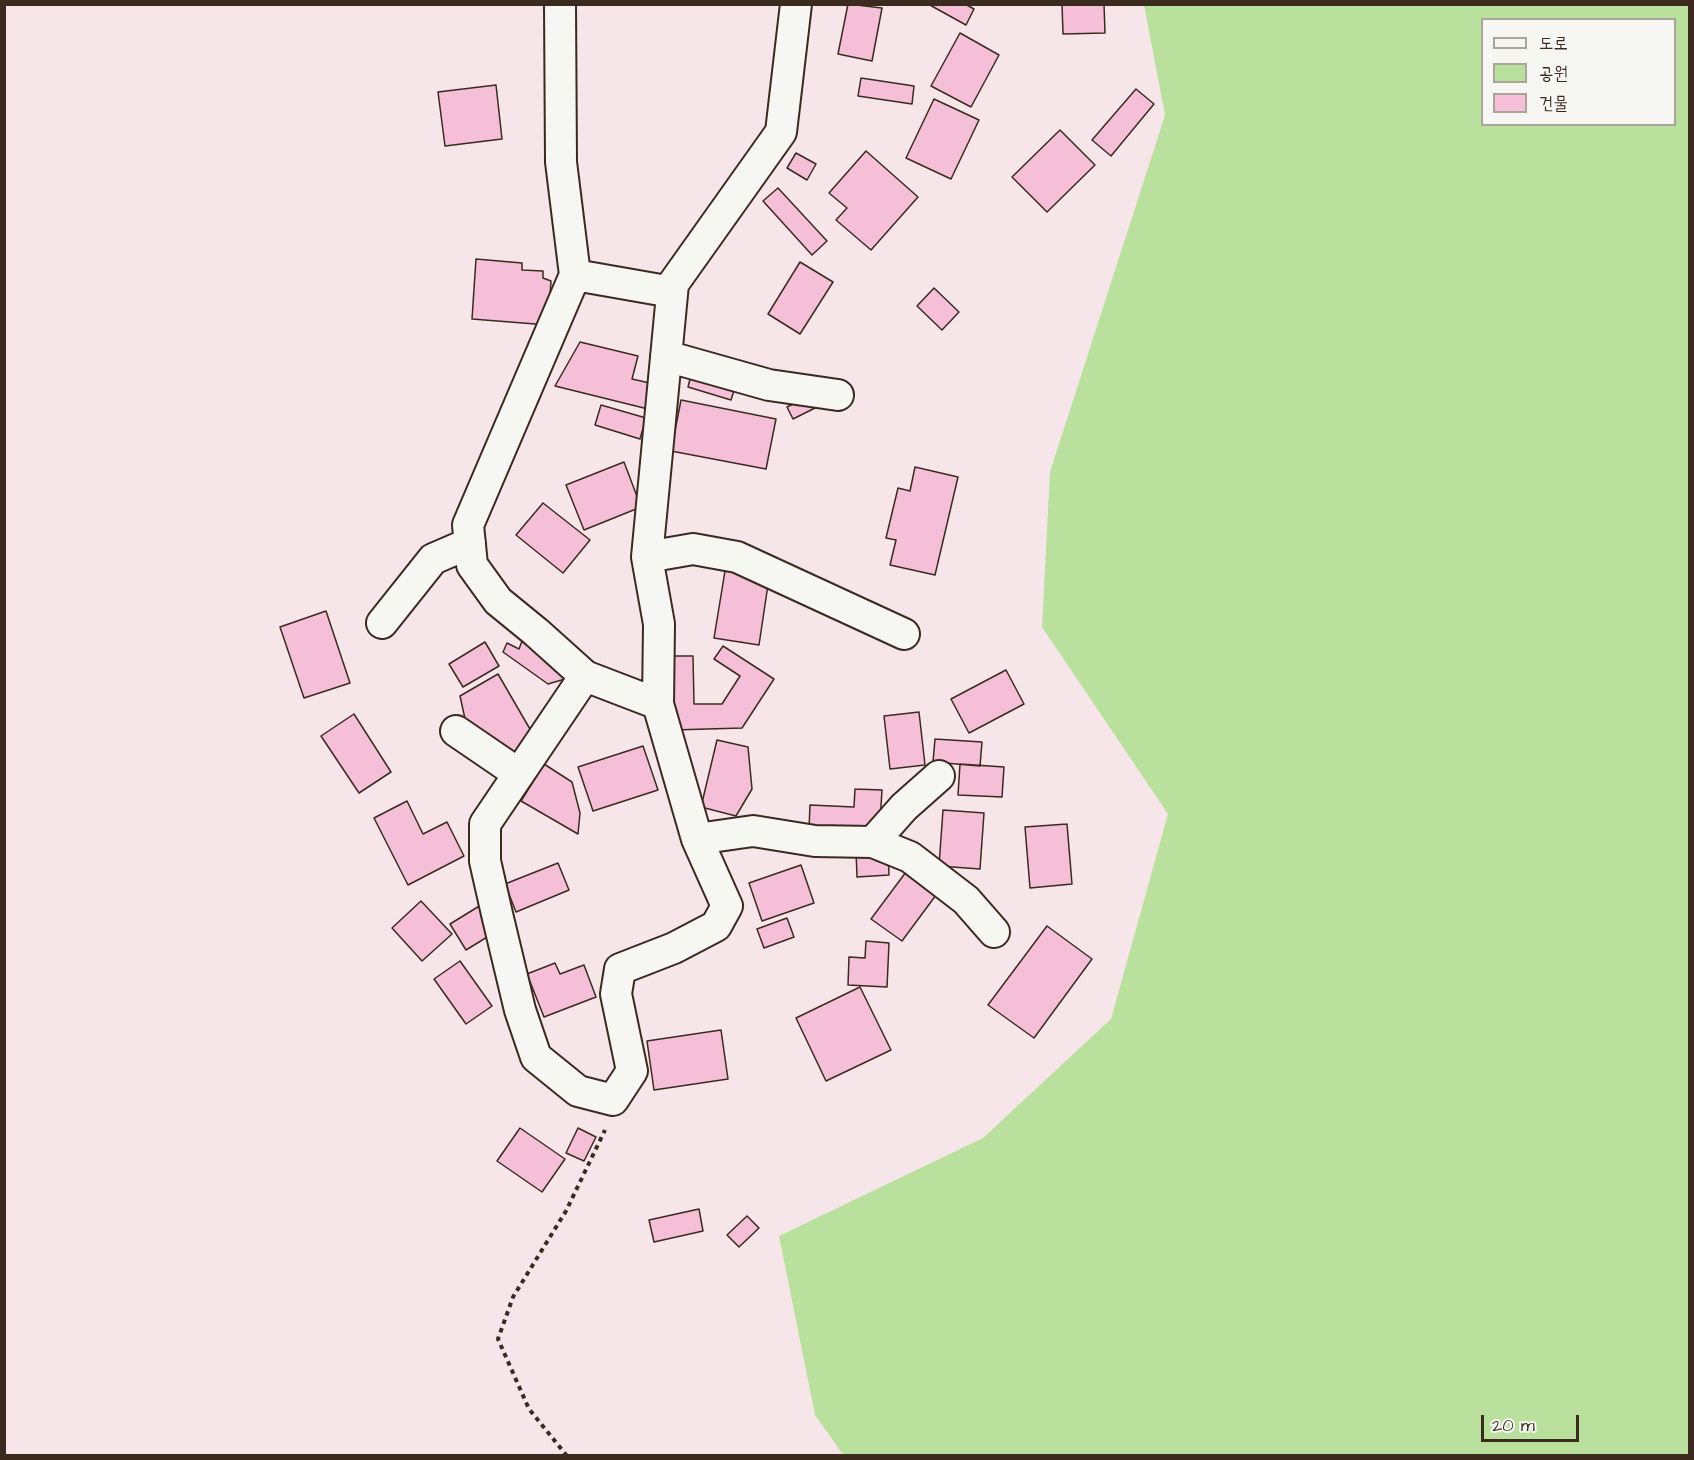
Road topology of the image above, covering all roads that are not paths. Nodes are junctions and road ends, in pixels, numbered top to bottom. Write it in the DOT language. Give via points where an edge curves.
graph roads {
  1 [pos="560,4"];
  2 [pos="796,4"];
  3 [pos="575,276"];
  4 [pos="672,292"];
  5 [pos="666,356"];
  6 [pos="838,395"];
  7 [pos="470,543"];
  8 [pos="647,556"];
  9 [pos="382,623"];
  10 [pos="904,634"];
  11 [pos="585,676"];
  12 [pos="658,704"];
  13 [pos="456,731"];
  14 [pos="519,774"];
  15 [pos="939,776"];
  16 [pos="698,839"];
  17 [pos="873,842"];
  18 [pos="994,932"];
  1 -- 3 [label="street" via="561,162"];
  2 -- 4 [label="street" via="781,132"];
  3 -- 4 [label="street"];
  3 -- 7 [label="street" via="468,525"];
  4 -- 5 [label="street"];
  5 -- 6 [label="street" via="769,385"];
  5 -- 8 [label="street"];
  7 -- 9 [label="street" via="433,559"];
  7 -- 11 [label="street" via="472,565 498,602"];
  8 -- 10 [label="street" via="693,549 737,557"];
  8 -- 12 [label="street" via="659,624"];
  11 -- 12 [label="street"];
  11 -- 14 [label="street"];
  12 -- 16 [label="street"];
  13 -- 14 [label="street"];
  14 -- 16 [label="street" via="485,824 485,861 520,1010 536,1057 578,1091 613,1100 632,1071 616,994 620,969 716,926 727,906"];
  15 -- 17 [label="street"];
  16 -- 17 [label="street" via="753,831 815,841"];
  17 -- 18 [label="street" via="910,857 966,900"];
}
